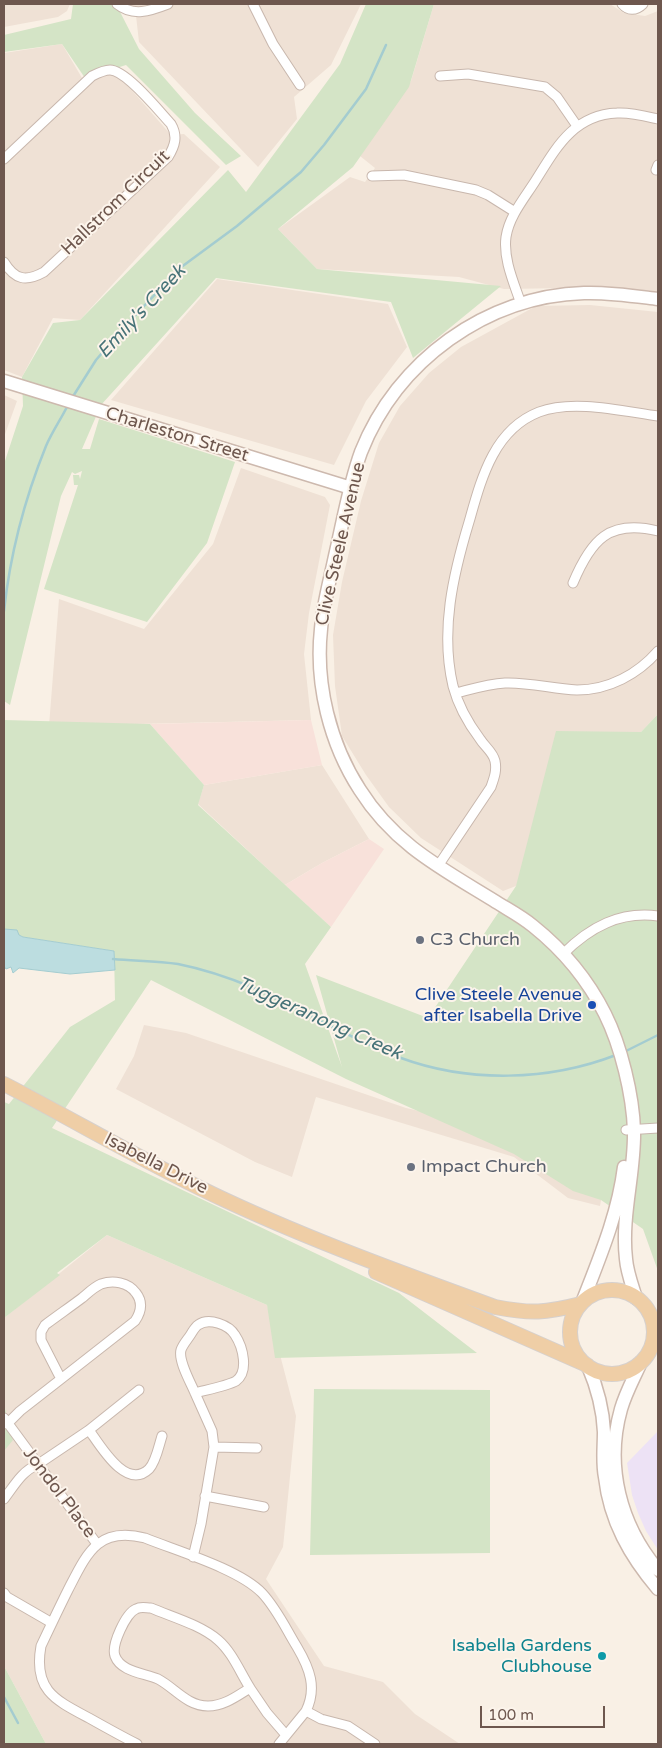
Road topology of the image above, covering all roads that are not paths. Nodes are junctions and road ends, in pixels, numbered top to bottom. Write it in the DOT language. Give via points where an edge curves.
graph roads {
  1 [pos="117,4"];
  2 [pos="168,4"];
  3 [pos="253,4"];
  4 [pos="621,4"];
  5 [pos="644,4"];
  6 [pos="440,76"];
  7 [pos="300,85"];
  8 [pos="658,119"];
  9 [pos="577,126"];
  10 [pos="4,159"];
  11 [pos="372,176"];
  12 [pos="516,212"];
  13 [pos="4,262"];
  14 [pos="658,299"];
  15 [pos="521,304"];
  16 [pos="4,381"];
  17 [pos="658,416"];
  18 [pos="350,488"];
  19 [pos="658,531"];
  20 [pos="573,582"];
  21 [pos="658,651"];
  22 [pos="456,694"];
  23 [pos="438,866"];
  24 [pos="658,916"];
  25 [pos="563,954"];
  26 [pos="4,1084"];
  27 [pos="658,1128"];
  28 [pos="630,1130"];
  29 [pos="629,1152"];
  30 [pos="311,1238"];
  31 [pos="636,1298"];
  32 [pos="582,1304"];
  33 [pos="658,1307"];
  34 [pos="658,1352"];
  35 [pos="641,1362"];
  36 [pos="587,1365"];
  37 [pos="61,1379"];
  38 [pos="139,1390"];
  39 [pos="196,1393"];
  40 [pos="6,1421"];
  41 [pos="89,1430"];
  42 [pos="162,1436"];
  43 [pos="214,1447"];
  44 [pos="257,1448"];
  45 [pos="38,1465"];
  46 [pos="206,1496"];
  47 [pos="4,1499"];
  48 [pos="264,1507"];
  49 [pos="97,1544"];
  50 [pos="193,1557"];
  51 [pos="658,1570"];
  52 [pos="658,1589"];
  53 [pos="4,1593"];
  54 [pos="52,1623"];
  55 [pos="250,1688"];
  56 [pos="306,1712"];
  57 [pos="286,1735"];
  58 [pos="361,1740"];
  59 [pos="137,1744"];
  60 [pos="279,1744"];
  61 [pos="376,1744"];
  1 -- 2 [label="street" via="127,10 143,12"];
  3 -- 7 [label="street" via="273,44"];
  4 -- 5 [label="street" via="632,10"];
  6 -- 9 [label="street" via="468,74 545,88 557,97"];
  8 -- 9 [label="street" via="617,113 601,115"];
  9 -- 12 [label="street" via="556,148"];
  10 -- 13 [label="street, Hallstrom Circuit" via="101,71 124,74 174,130 174,148 168,157 44,272 36,277 17,276"];
  11 -- 12 [label="street" via="404,175 476,190"];
  12 -- 15 [label="street" via="508,231 506,251"];
  14 -- 15 [label="street, Clive Steele Avenue" via="582,293 551,296"];
  15 -- 18 [label="street, Clive Steele Avenue" via="473,324 443,343 416,367 379,416"];
  16 -- 18 [label="street, Charleston Street"];
  17 -- 22 [label="street" via="577,406 552,407 522,422 496,448 483,473 451,594 449,656"];
  18 -- 23 [label="street, Clive Steele Avenue" via="321,626 320,673 329,719 345,762 375,812 415,851"];
  19 -- 20 [label="street" via="625,528 606,534 583,559"];
  21 -- 22 [label="street" via="631,675 614,684 596,688 577,690 505,683"];
  22 -- 23 [label="street" via="469,723 494,759 495,773 490,786"];
  23 -- 25 [label="street, Clive Steele Avenue" via="523,919"];
  24 -- 25 [label="street" via="633,915 607,922 592,929"];
  25 -- 28 [label="street, Clive Steele Avenue" via="591,989 611,1028 628,1085 624,1096"];
  26 -- 30 [label="main road, Isabella Drive" via="224,1200"];
  27 -- 28 [label="street"];
  28 -- 29 [label="street, Clive Steele Avenue"];
  29 -- 31 [label="street, Clive Steele Avenue" via="626,1261"];
  29 -- 32 [label="street, Clive Steele Avenue" via="618,1205"];
  30 -- 32 [label="main road, Isabella Drive" via="495,1307 538,1313"];
  30 -- 36 [label="main road, Isabella Drive" via="364,1266"];
  31 -- 32 [label="main road" via="610,1290 596,1294"];
  31 -- 33 [label="main road"];
  31 -- 35 [label="main road" via="650,1315 654,1329 650,1350"];
  32 -- 36 [label="main road" via="572,1320 570,1334 577,1355"];
  34 -- 35 [label="main road"];
  35 -- 36 [label="main road" via="616,1374 601,1372"];
  35 -- 51 [label="street" via="617,1426 616,1481 627,1521 637,1542"];
  36 -- 52 [label="street" via="602,1409 609,1501 628,1548"];
  37 -- 37 [label="street" via="41,1340 45,1326 99,1285 114,1282 134,1290 141,1304 135,1321"];
  37 -- 40 [label="street"];
  38 -- 41 [label="street"];
  39 -- 39 [label="street" via="235,1381 244,1369 236,1336 215,1322 197,1325 180,1352"];
  39 -- 43 [label="street" via="212,1431"];
  40 -- 45 [label="street, Jondol Place"];
  41 -- 42 [label="street" via="119,1468 130,1474 149,1469"];
  41 -- 45 [label="street"];
  43 -- 44 [label="street"];
  43 -- 46 [label="street"];
  45 -- 47 [label="street" via="23,1473"];
  45 -- 49 [label="street, Jondol Place"];
  46 -- 48 [label="street"];
  46 -- 50 [label="street"];
  49 -- 50 [label="street" via="114,1536 133,1535"];
  49 -- 54 [label="street" via="85,1557"];
  50 -- 56 [label="street" via="245,1580 273,1606 311,1673 312,1693"];
  53 -- 54 [label="street"];
  54 -- 59 [label="street" via="38,1660 45,1686 59,1702"];
  55 -- 55 [label="street" via="219,1705 195,1704 158,1679 137,1673 122,1664 115,1655 114,1644 130,1613 142,1607 151,1608 206,1631 218,1640"];
  55 -- 57 [label="street"];
  56 -- 57 [label="street"];
  56 -- 58 [label="street" via="348,1726"];
  57 -- 60 [label="street"];
  58 -- 61 [label="street"];
}
